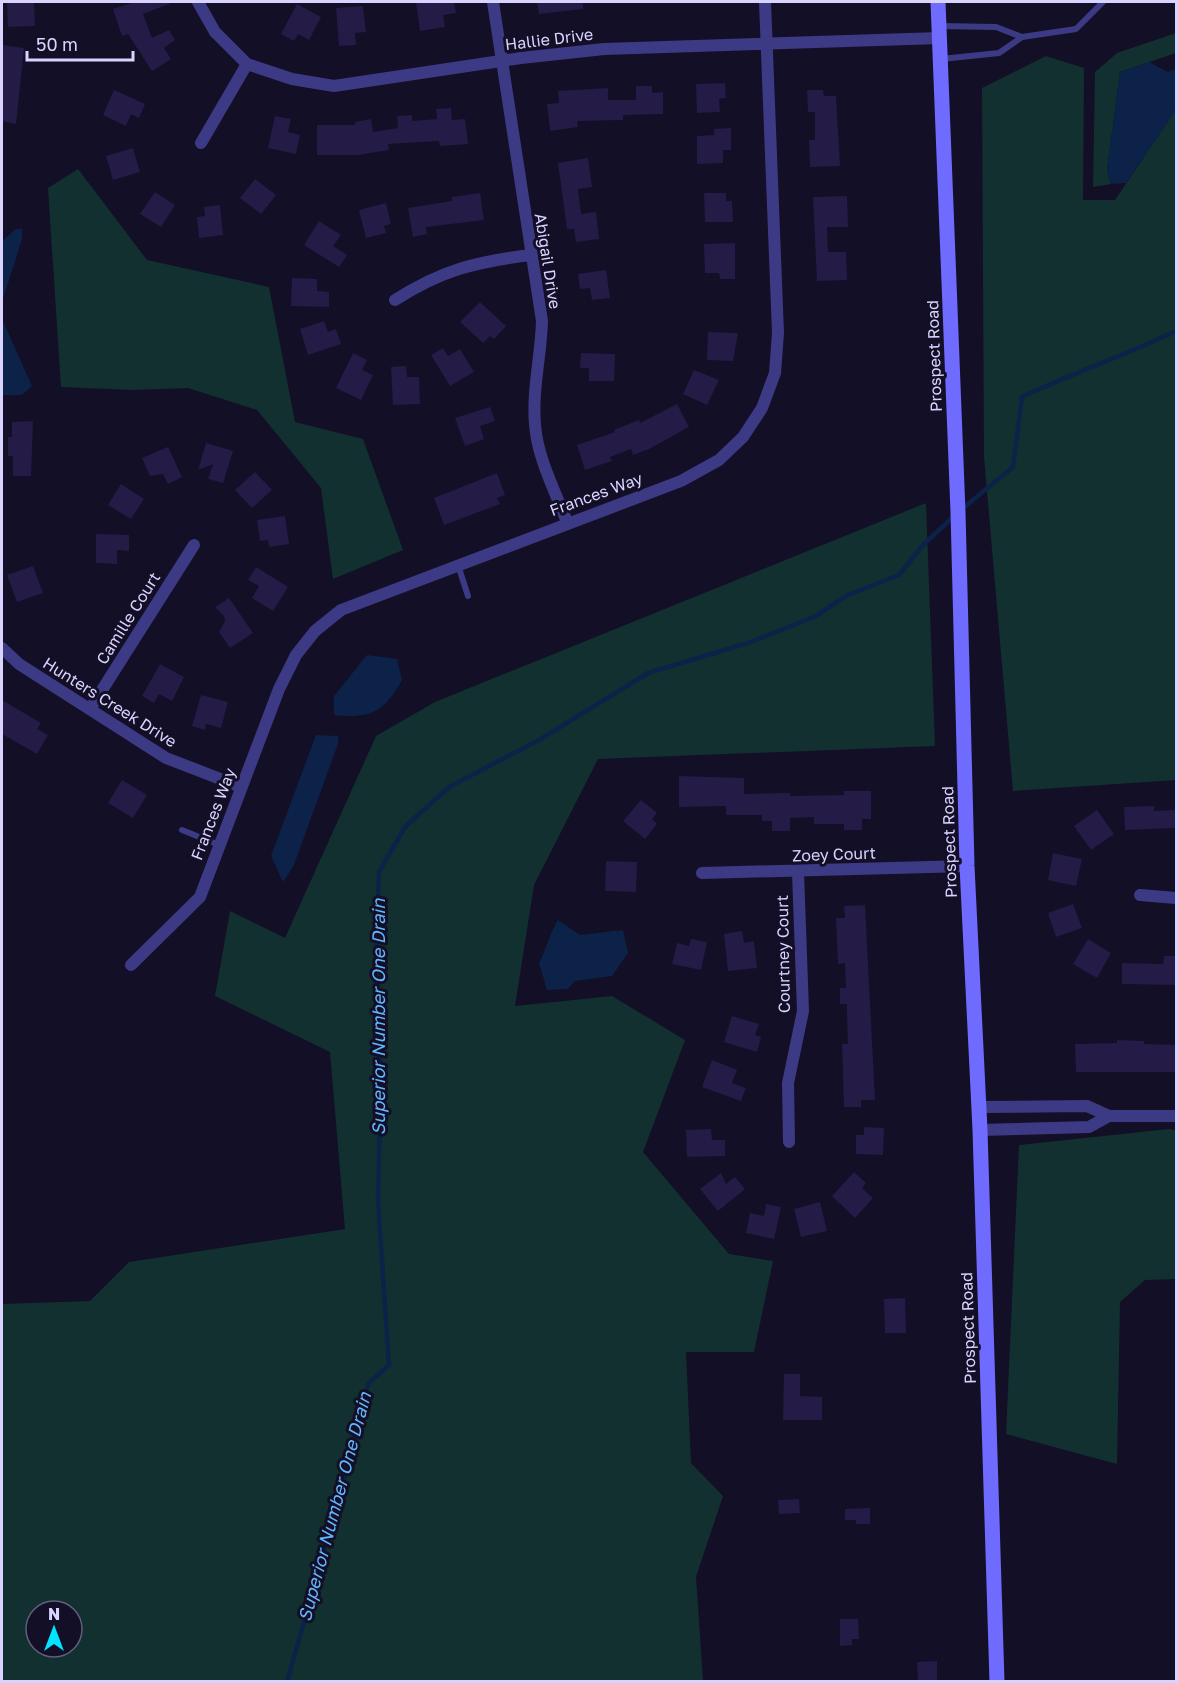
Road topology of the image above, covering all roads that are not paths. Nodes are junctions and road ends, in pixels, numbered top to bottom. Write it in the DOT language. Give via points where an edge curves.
graph roads {
  1 [pos="198,2"];
  2 [pos="493,2"];
  3 [pos="765,2"];
  4 [pos="938,2"];
  5 [pos="1103,2"];
  6 [pos="939,32"];
  7 [pos="1022,37"];
  8 [pos="767,44"];
  9 [pos="940,59"];
  10 [pos="501,61"];
  11 [pos="247,64"];
  12 [pos="201,142"];
  13 [pos="530,255"];
  14 [pos="395,300"];
  15 [pos="567,522"];
  16 [pos="194,545"];
  17 [pos="457,564"];
  18 [pos="468,596"];
  19 [pos="2,648"];
  20 [pos="90,709"];
  21 [pos="241,787"];
  22 [pos="183,830"];
  23 [pos="219,845"];
  24 [pos="966,866"];
  25 [pos="798,872"];
  26 [pos="702,873"];
  27 [pos="1140,895"];
  28 [pos="1176,898"];
  29 [pos="131,965"];
  30 [pos="979,1107"];
  31 [pos="1109,1116"];
  32 [pos="1176,1116"];
  33 [pos="980,1130"];
  34 [pos="789,1142"];
  35 [pos="997,1682"];
  1 -- 11 [label="street, Hallie Drive" via="215,32"];
  2 -- 10 [label="street, Abigail Drive"];
  3 -- 8 [label="street, Frances Way"];
  4 -- 6 [label="main road, Prospect Road"];
  5 -- 7 [label="lane" via="1076,29"];
  6 -- 7 [label="lane" via="996,27"];
  6 -- 8 [label="street, Hallie Drive"];
  6 -- 9 [label="main road, Prospect Road"];
  7 -- 9 [label="lane" via="999,53"];
  8 -- 10 [label="street, Hallie Drive" via="604,49"];
  8 -- 15 [label="street, Frances Way" via="778,333 775,373 762,408 743,437 719,460 681,481"];
  9 -- 24 [label="main road, Prospect Road" via="958,512"];
  10 -- 11 [label="street, Hallie Drive" via="334,86 291,79"];
  10 -- 13 [label="street, Abigail Drive"];
  11 -- 12 [label="street"];
  13 -- 14 [label="street" via="449,270"];
  13 -- 15 [label="street, Abigail Drive" via="542,321 535,426 539,448"];
  15 -- 17 [label="street, Frances Way"];
  16 -- 20 [label="street, Camille Court"];
  17 -- 18 [label="lane"];
  17 -- 21 [label="street, Frances Way" via="341,610 315,631 296,655 279,689"];
  19 -- 20 [label="street, Hunters Creek Drive" via="19,664"];
  20 -- 21 [label="street, Hunters Creek Drive" via="166,758"];
  21 -- 23 [label="street, Frances Way"];
  22 -- 23 [label="lane"];
  23 -- 29 [label="street, Frances Way" via="200,897"];
  24 -- 25 [label="street, Zoey Court"];
  24 -- 30 [label="main road, Prospect Road"];
  25 -- 26 [label="street, Zoey Court"];
  25 -- 34 [label="street, Courtney Court" via="803,1011 788,1083"];
  27 -- 28 [label="street"];
  30 -- 31 [label="street" via="1087,1106"];
  30 -- 33 [label="main road, Prospect Road"];
  31 -- 32 [label="street"];
  31 -- 33 [label="street" via="1089,1127"];
  33 -- 35 [label="main road, Prospect Road"];
}
